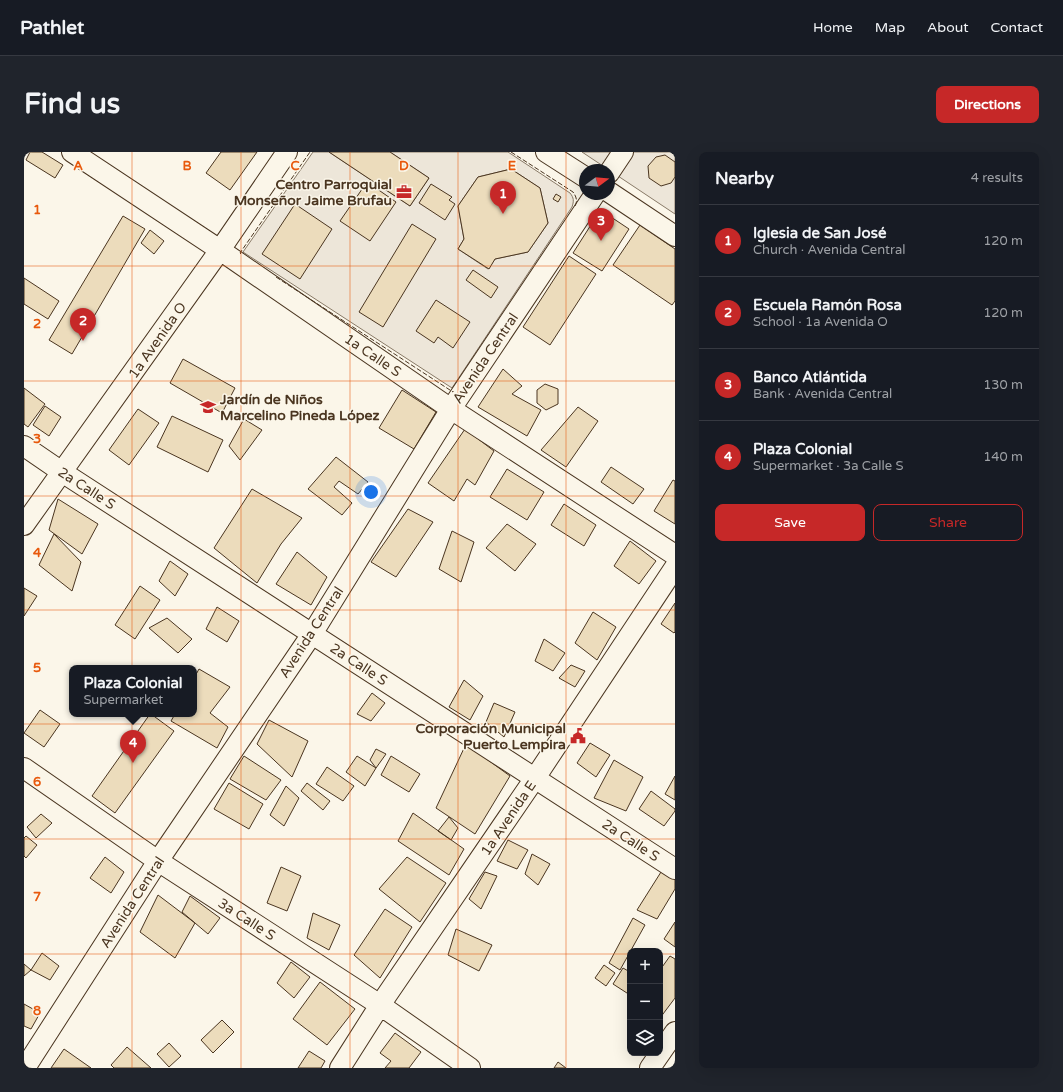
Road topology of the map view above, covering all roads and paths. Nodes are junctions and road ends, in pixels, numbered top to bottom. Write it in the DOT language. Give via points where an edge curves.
graph roads {
  1 [pos="72,152"];
  2 [pos="287,152"];
  3 [pos="546,152"];
  4 [pos="623,152"];
  5 [pos="615,164"];
  6 [pos="579,173"];
  7 [pos="615,196"];
  8 [pos="591,200"];
  9 [pos="675,236"];
  10 [pos="220,250"];
  11 [pos="451,409"];
  12 [pos="24,446"];
  13 [pos="62,472"];
  14 [pos="24,525"];
  15 [pos="675,555"];
  16 [pos="675,567"];
  17 [pos="312,634"];
  18 [pos="24,768"];
  19 [pos="535,778"];
  20 [pos="158,862"];
  21 [pos="675,869"];
  22 [pos="380,1005"];
  23 [pos="675,1032"];
  24 [pos="24,1068"];
  25 [pos="340,1068"];
  26 [pos="470,1068"];
  27 [pos="650,1068"];
  1 -- 10 [label="street, 1a Calle S"];
  2 -- 10 [label="street, 1a Avenida O"];
  3 -- 6 [label="street"];
  4 -- 5 [label="street"];
  7 -- 9 [label="street"];
  8 -- 11 [label="street, Avenida Central"];
  10 -- 11 [label="street, 1a Calle S"];
  10 -- 13 [label="street, 1a Avenida O"];
  11 -- 15 [label="street, 1a Calle S"];
  11 -- 17 [label="street, Avenida Central"];
  12 -- 13 [label="street, 2a Calle S"];
  13 -- 14 [label="street, 1a Avenida O"];
  13 -- 17 [label="street, 2a Calle S"];
  16 -- 19 [label="street, 1a Avenida E"];
  17 -- 19 [label="street, 2a Calle S"];
  17 -- 20 [label="street, Avenida Central"];
  18 -- 20 [label="street, 3a Calle S"];
  19 -- 21 [label="street, 2a Calle S"];
  19 -- 22 [label="street, 1a Avenida E"];
  20 -- 22 [label="street, 3a Calle S"];
  20 -- 24 [label="street, Avenida Central"];
  22 -- 25 [label="street, 1a Avenida E"];
  22 -- 26 [label="street, 3a Calle S"];
  23 -- 27 [label="street"];
}
